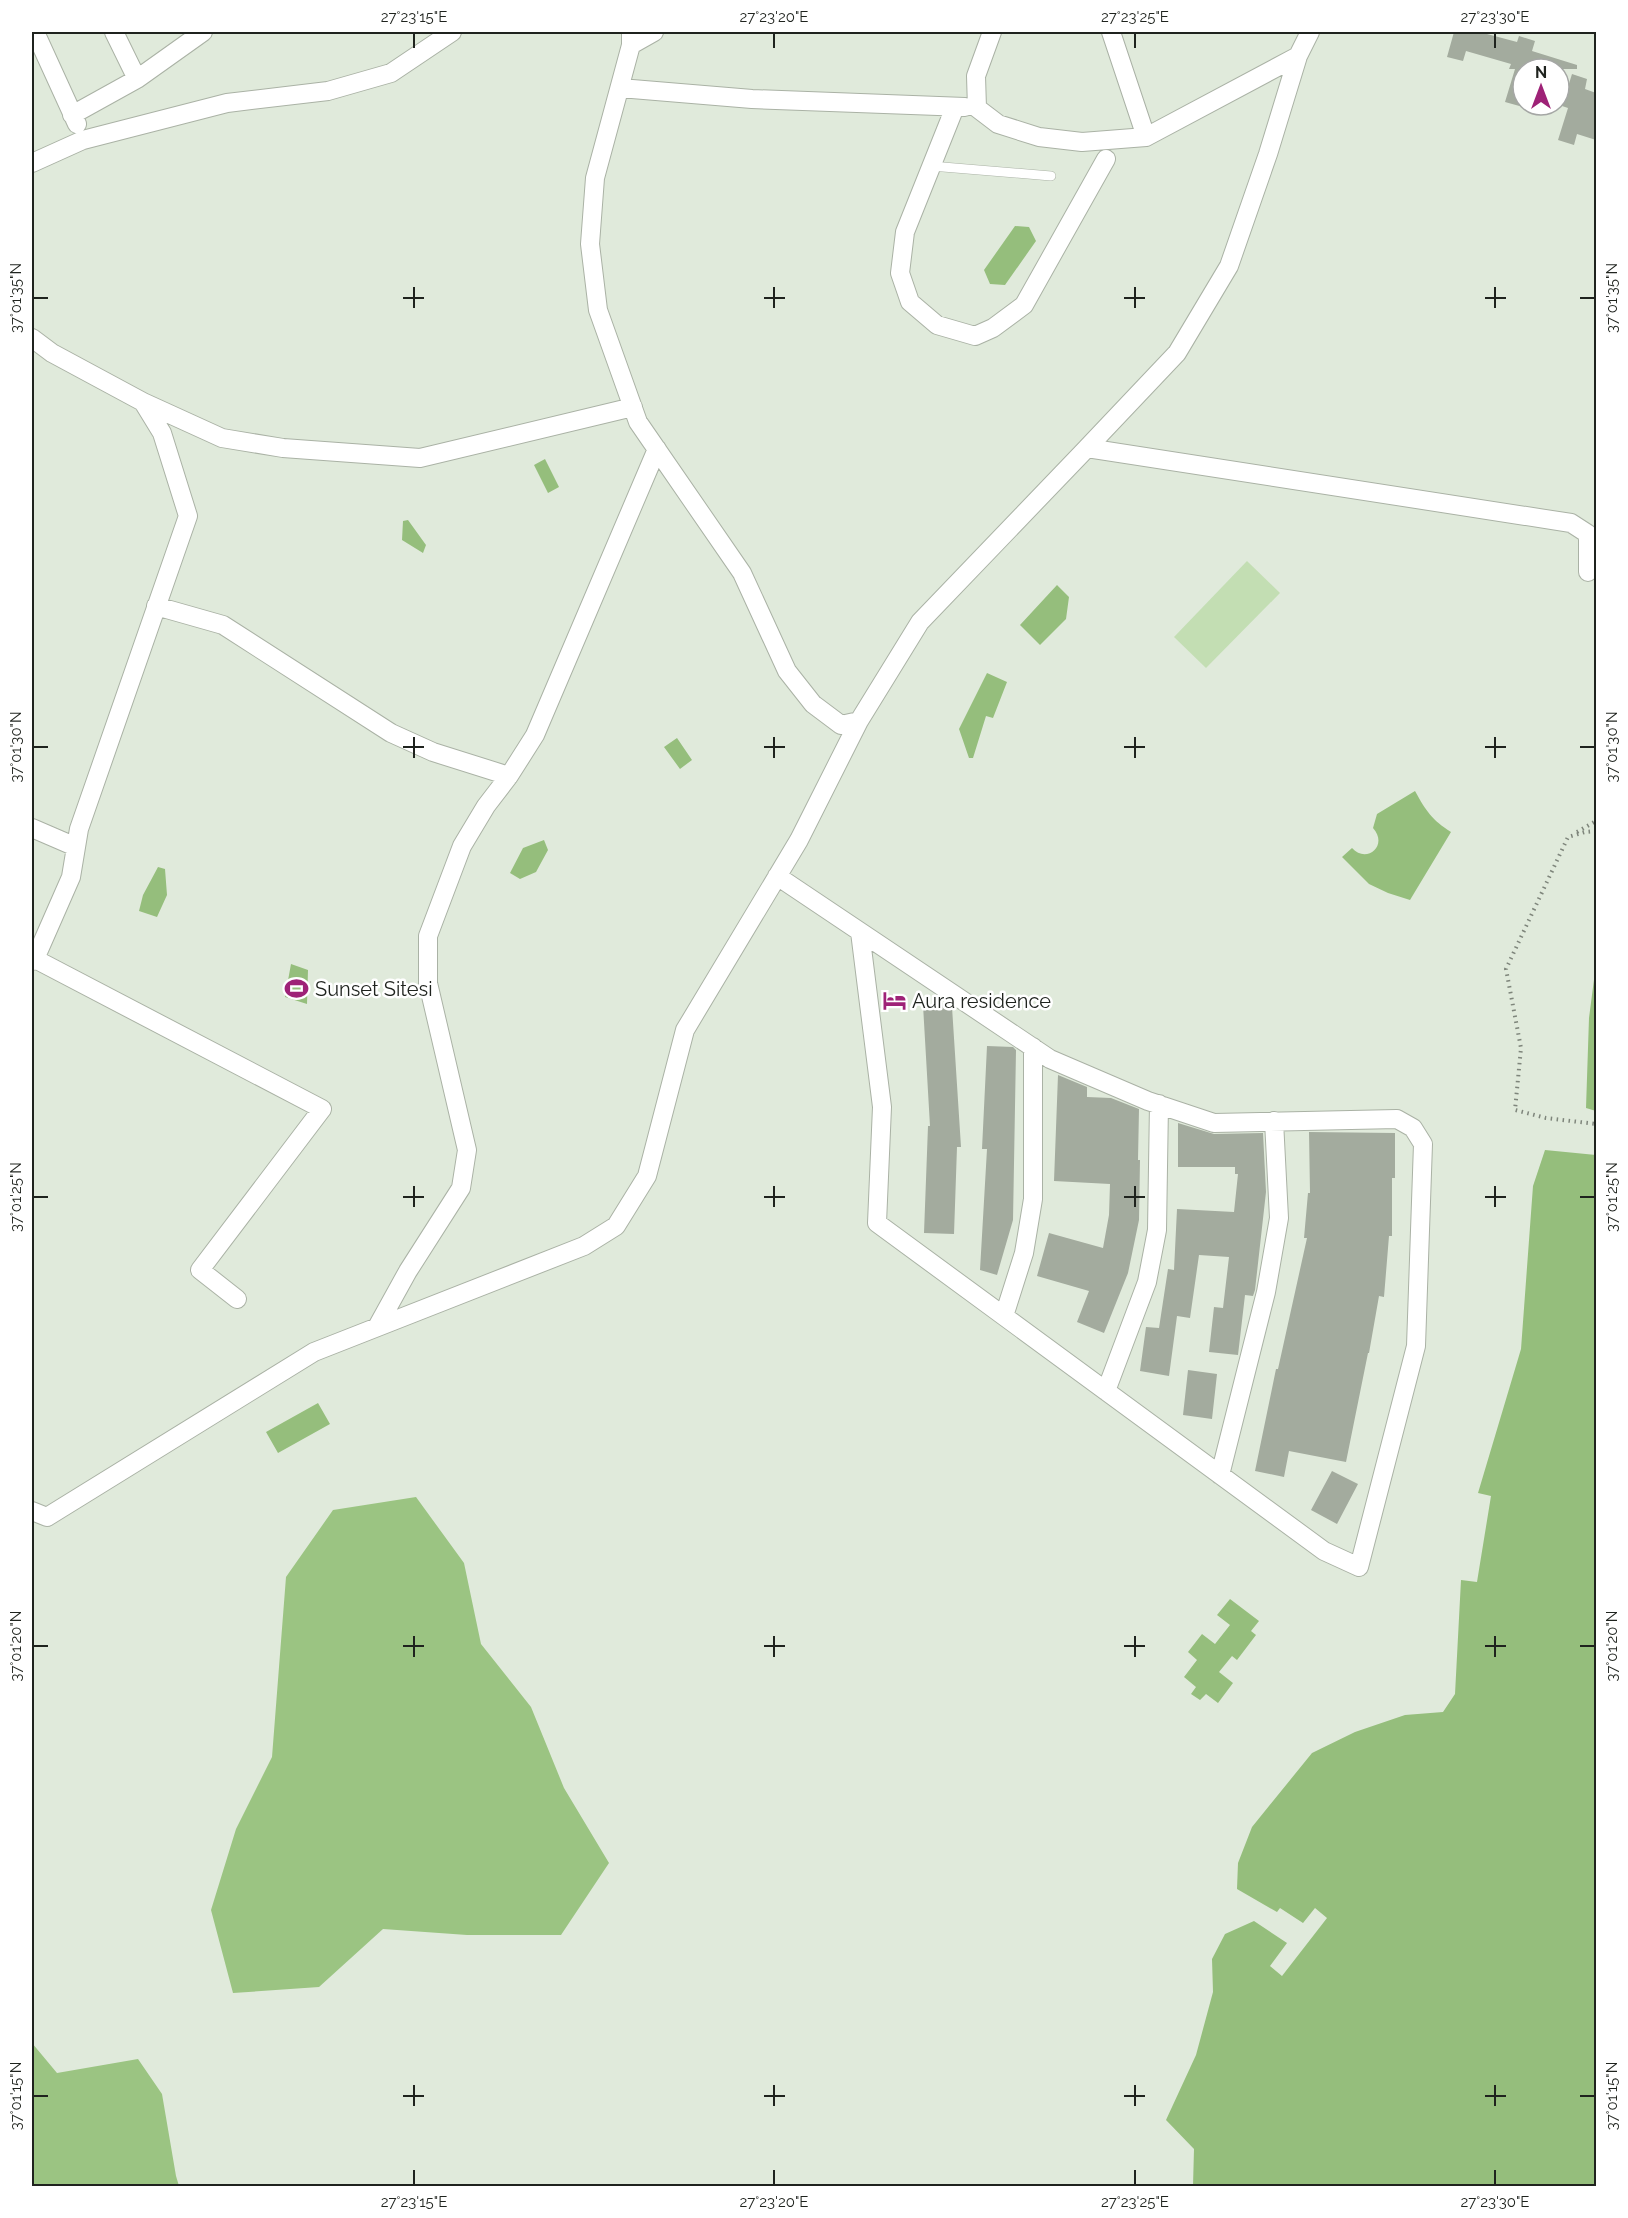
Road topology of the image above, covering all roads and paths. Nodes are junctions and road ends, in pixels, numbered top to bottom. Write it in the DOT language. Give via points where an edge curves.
graph roads {
  1 [pos="35,32"];
  2 [pos="114,32"];
  3 [pos="203,32"];
  4 [pos="452,32"];
  5 [pos="654,32"];
  6 [pos="992,32"];
  7 [pos="1111,32"];
  8 [pos="1310,32"];
  9 [pos="631,38"];
  10 [pos="1298,56"];
  11 [pos="137,80"];
  12 [pos="620,88"];
  13 [pos="955,107"];
  14 [pos="977,108"];
  15 [pos="72,115"];
  16 [pos="1146,137"];
  17 [pos="83,140"];
  18 [pos="1106,159"];
  19 [pos="32,163"];
  20 [pos="931,166"];
  21 [pos="1051,176"];
  22 [pos="32,338"];
  23 [pos="143,402"];
  24 [pos="633,407"];
  25 [pos="1087,448"];
  26 [pos="657,449"];
  27 [pos="1588,572"];
  28 [pos="156,606"];
  29 [pos="859,721"];
  30 [pos="509,776"];
  31 [pos="1596,821"];
  32 [pos="32,828"];
  33 [pos="1596,831"];
  34 [pos="1568,837"];
  35 [pos="76,847"];
  36 [pos="777,876"];
  37 [pos="860,932"];
  38 [pos="33,960"];
  39 [pos="1033,1047"];
  40 [pos="1159,1104"];
  41 [pos="1274,1121"];
  42 [pos="1596,1124"];
  43 [pos="237,1299"];
  44 [pos="1004,1316"];
  45 [pos="377,1327"];
  46 [pos="1106,1391"];
  47 [pos="1220,1474"];
  48 [pos="32,1511"];
  1 -- 15 [label="street"];
  2 -- 11 [label="street"];
  3 -- 11 [label="street"];
  4 -- 17 [label="street" via="391,73 328,91 228,103"];
  5 -- 9 [label="street"];
  6 -- 14 [label="street" via="976,76"];
  7 -- 16 [label="street"];
  8 -- 10 [label="street"];
  9 -- 12 [label="street"];
  10 -- 16 [label="street"];
  10 -- 25 [label="street" via="1229,266 1177,353"];
  11 -- 15 [label="street"];
  12 -- 13 [label="street" via="752,99"];
  12 -- 24 [label="street" via="595,178 590,244 598,310"];
  13 -- 14 [label="street"];
  13 -- 20 [label="street"];
  14 -- 16 [label="street" via="998,124 1039,137 1082,142"];
  15 -- 17 [label="street"];
  17 -- 19 [label="street"];
  18 -- 20 [label="street" via="1024,305 975,336 937,325 910,302 900,273 905,232"];
  20 -- 21 [label="lane"];
  22 -- 23 [label="street" via="52,353"];
  23 -- 24 [label="street" via="222,438 420,458"];
  23 -- 28 [label="street" via="162,433 188,516"];
  24 -- 26 [label="street" via="638,422"];
  25 -- 27 [label="street" via="1571,523 1588,534"];
  25 -- 29 [label="street" via="920,622"];
  26 -- 29 [label="street" via="742,573 787,670 813,704 841,725"];
  26 -- 30 [label="street" via="534,735"];
  28 -- 30 [label="street" via="223,625 391,733 433,752"];
  28 -- 35 [label="street"];
  29 -- 36 [label="street"];
  30 -- 45 [label="street" via="462,846 428,936 428,983 467,1150 461,1188"];
  31 -- 34 [label="path"];
  32 -- 35 [label="street"];
  33 -- 34 [label="path"];
  34 -- 42 [label="path" via="1506,969 1521,1048 1515,1110"];
  35 -- 38 [label="street" via="71,877"];
  36 -- 37 [label="street"];
  36 -- 45 [label="street" via="685,1030 647,1176 616,1226 584,1246"];
  37 -- 39 [label="street"];
  37 -- 44 [label="street" via="882,1107 877,1223"];
  38 -- 43 [label="street" via="322,1109 200,1270"];
  39 -- 40 [label="street" via="1050,1059"];
  39 -- 44 [label="street" via="1033,1199 1024,1254"];
  40 -- 41 [label="street" via="1214,1123"];
  40 -- 46 [label="street" via="1157,1230 1147,1282"];
  41 -- 47 [label="street" via="1279,1218 1266,1292"];
  41 -- 47 [label="street" via="1397,1119 1413,1128 1423,1144 1416,1346 1359,1567 1324,1551"];
  44 -- 46 [label="street"];
  45 -- 48 [label="street" via="314,1352 47,1517"];
  46 -- 47 [label="street"];
}
